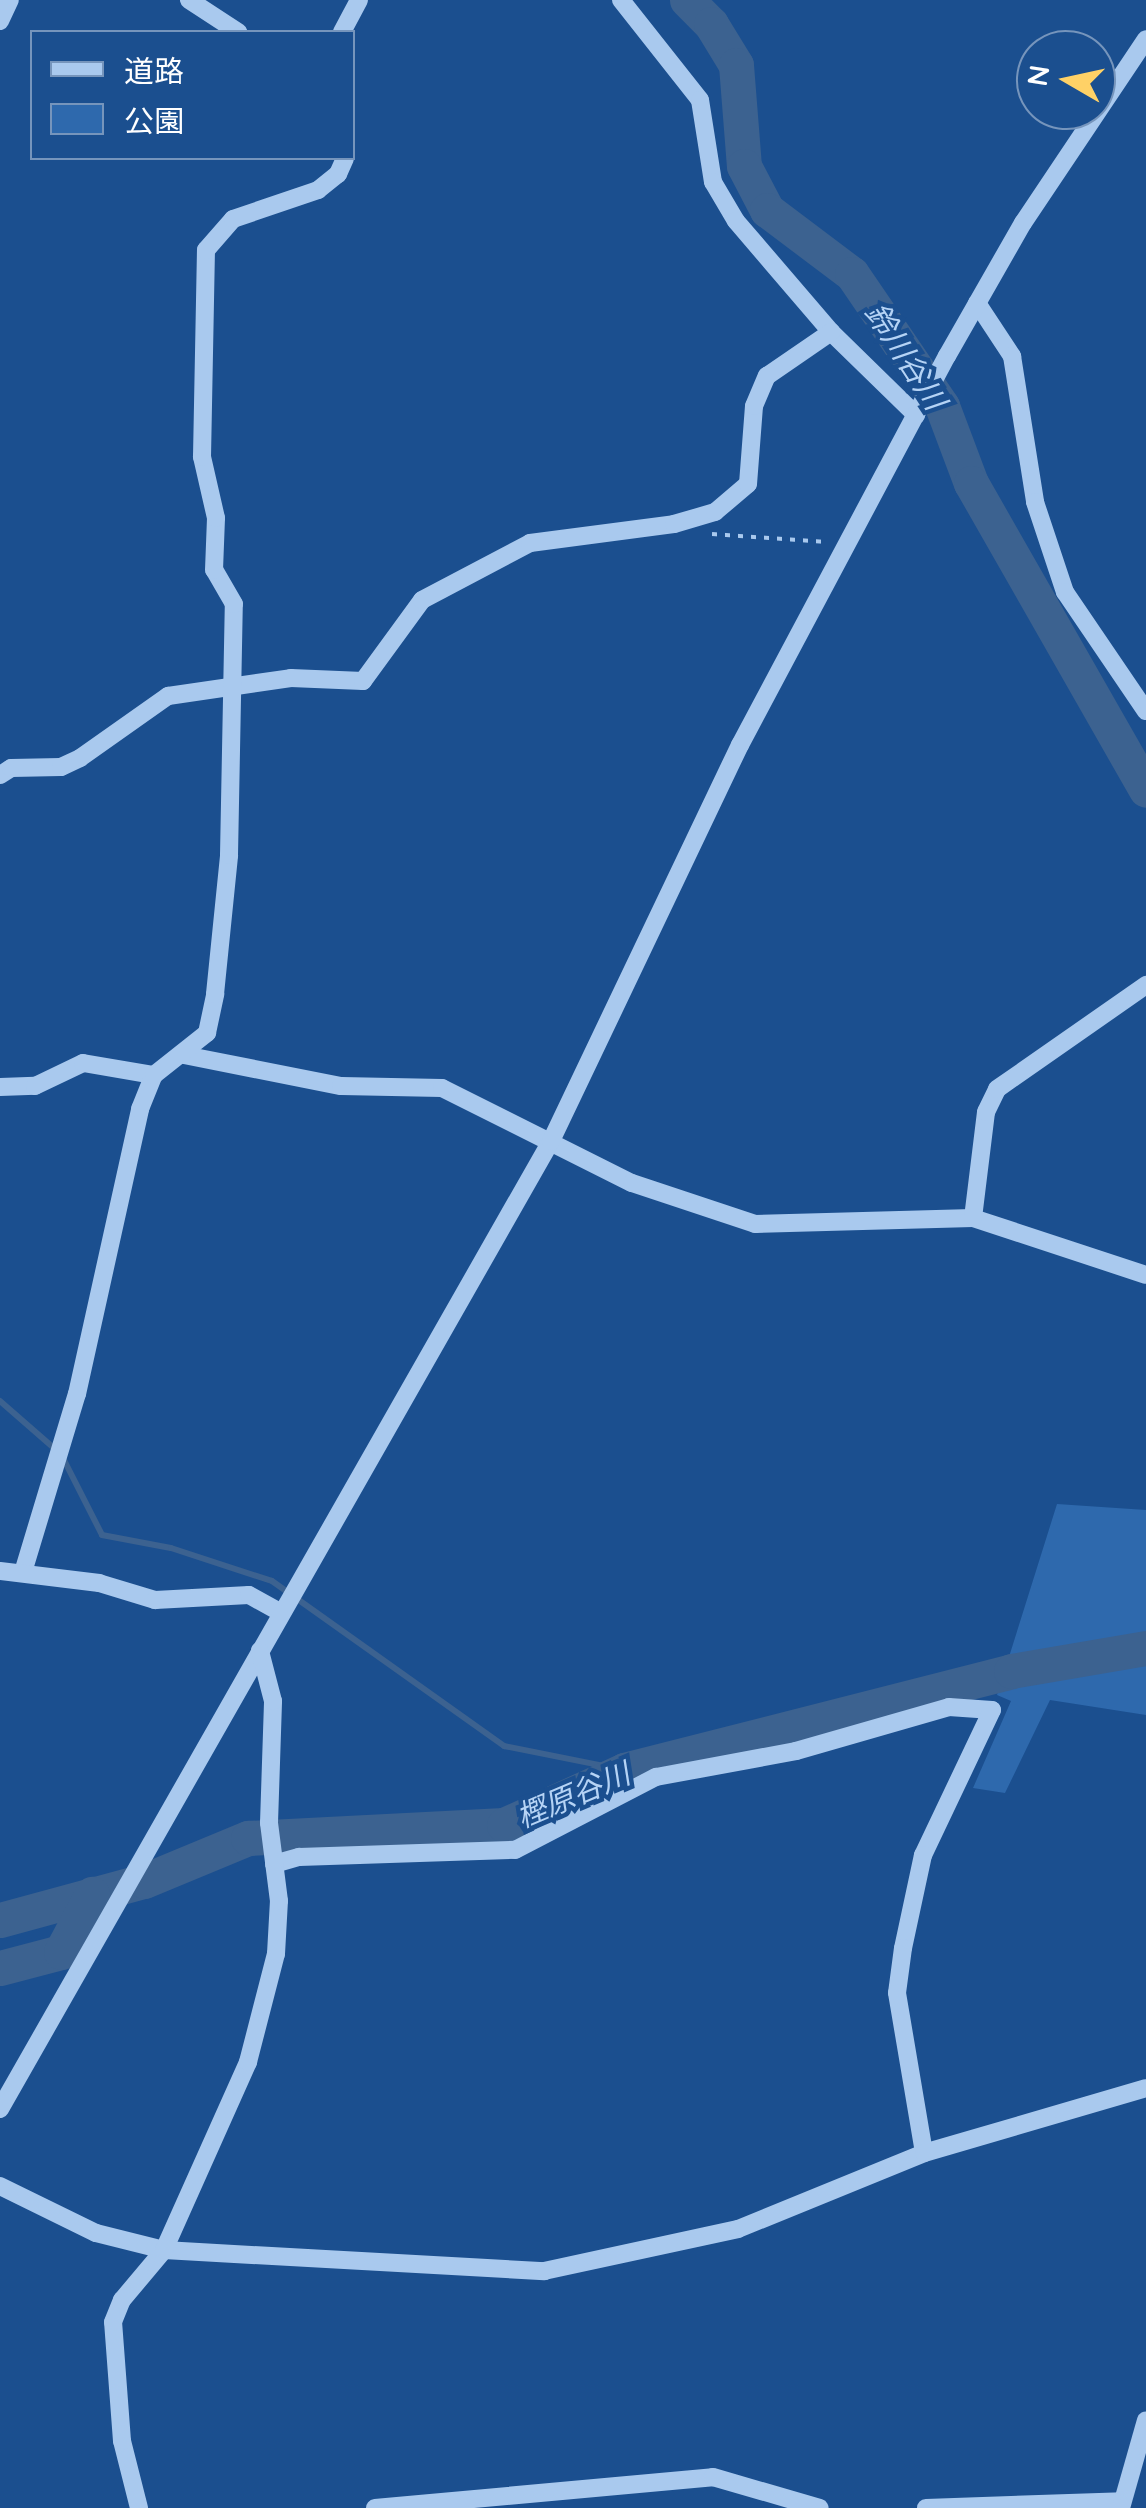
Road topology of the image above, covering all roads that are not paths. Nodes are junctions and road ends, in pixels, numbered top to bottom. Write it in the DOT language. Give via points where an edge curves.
graph roads {
  1 [pos="10,0"];
  2 [pos="189,0"];
  3 [pos="360,0"];
  4 [pos="621,0"];
  5 [pos="0,20"];
  6 [pos="235,30"];
  7 [pos="343,30"];
  8 [pos="1146,39"];
  9 [pos="344,160"];
  10 [pos="977,303"];
  11 [pos="830,332"];
  12 [pos="918,411"];
  13 [pos="234,688"];
  14 [pos="1146,711"];
  15 [pos="0,775"];
  16 [pos="1146,985"];
  17 [pos="184,1055"];
  18 [pos="154,1076"];
  19 [pos="0,1088"];
  20 [pos="551,1140"];
  21 [pos="973,1218"];
  22 [pos="1146,1274"];
  23 [pos="24,1569"];
  24 [pos="0,1571"];
  25 [pos="287,1603"];
  26 [pos="260,1651"];
  27 [pos="273,1859"];
  28 [pos="1146,2088"];
  29 [pos="0,2110"];
  30 [pos="924,2153"];
  31 [pos="0,2186"];
  32 [pos="164,2250"];
  33 [pos="1146,2420"];
  34 [pos="510,2501"];
  35 [pos="1122,2504"];
  36 [pos="139,2508"];
  37 [pos="375,2508"];
  38 [pos="820,2508"];
  39 [pos="926,2508"];
  1 -- 5 [label="street"];
  2 -- 6 [label="street"];
  3 -- 7 [label="street"];
  4 -- 11 [label="street" via="700,100 713,182 736,221"];
  8 -- 10 [label="street"];
  9 -- 13 [label="street" via="318,190 232,219 206,250 202,458 216,518 214,570 234,604"];
  10 -- 12 [label="street"];
  10 -- 14 [label="street" via="1012,356 1035,502 1066,592"];
  11 -- 12 [label="street"];
  11 -- 13 [label="street" via="767,376 754,406 748,484 735,500 674,524 571,534 500,558 422,600 363,681 290,678"];
  12 -- 20 [label="street" via="740,745"];
  13 -- 15 [label="street" via="168,696 61,767 12,768"];
  13 -- 17 [label="street" via="229,855 215,994 207,1033"];
  16 -- 21 [label="street" via="997,1089 986,1112"];
  17 -- 18 [label="street"];
  17 -- 20 [label="street" via="342,1086 442,1088"];
  18 -- 19 [label="street" via="82,1063 35,1086"];
  18 -- 23 [label="street" via="140,1109 77,1394"];
  20 -- 21 [label="street" via="632,1183 754,1224"];
  20 -- 25 [label="street"];
  21 -- 22 [label="street"];
  23 -- 24 [label="street"];
  23 -- 25 [label="street" via="155,1600 250,1595"];
  25 -- 26 [label="street"];
  26 -- 27 [label="street" via="273,1700"];
  26 -- 29 [label="street"];
  27 -- 30 [label="street" via="515,1850 656,1777 796,1750 949,1707 992,1710 923,1855 903,1948 897,1993"];
  27 -- 32 [label="street" via="276,1954 248,2062"];
  28 -- 30 [label="street"];
  30 -- 32 [label="street" via="738,2229 544,2271"];
  31 -- 32 [label="street" via="96,2233"];
  32 -- 36 [label="street" via="122,2300 113,2322 122,2441"];
  33 -- 35 [label="street"];
  34 -- 37 [label="street"];
  34 -- 38 [label="street" via="713,2476"];
  35 -- 39 [label="street"];
}
